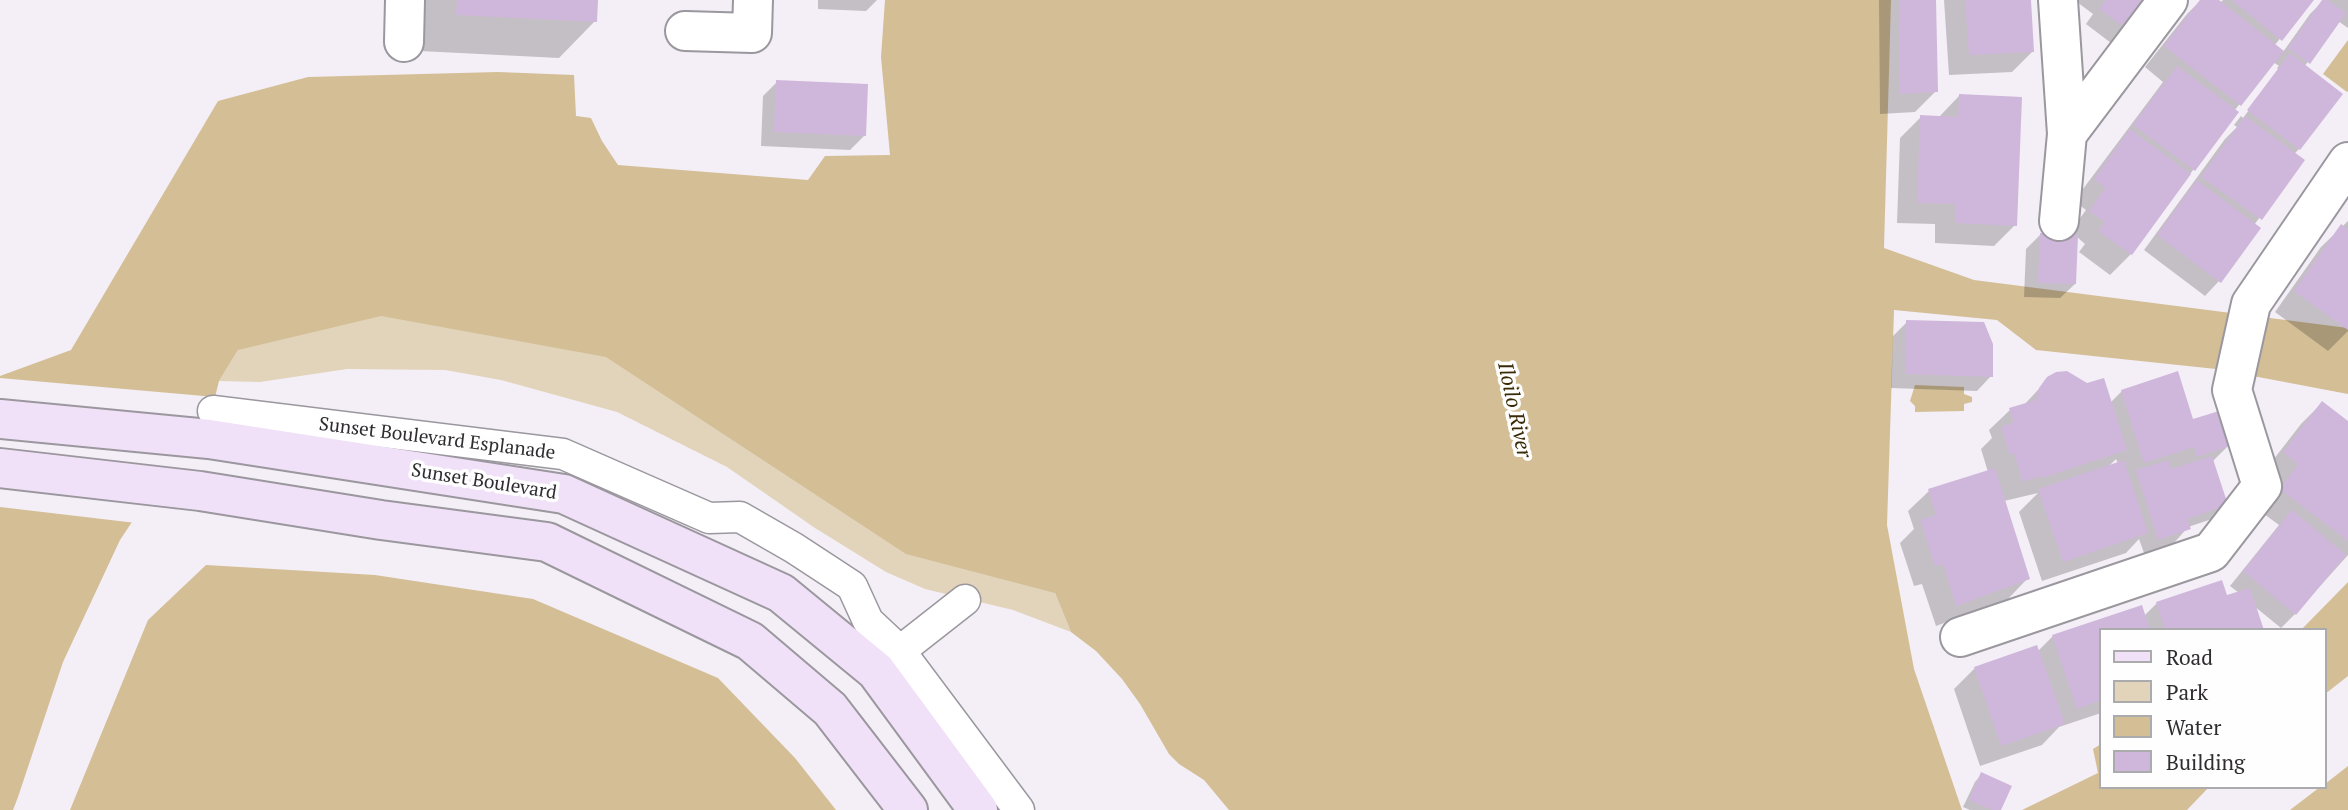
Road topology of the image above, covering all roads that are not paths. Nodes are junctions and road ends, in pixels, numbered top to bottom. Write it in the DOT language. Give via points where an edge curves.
graph roads {
  1 [pos="405,0"];
  2 [pos="753,0"];
  3 [pos="2058,0"];
  4 [pos="2168,0"];
  5 [pos="685,31"];
  6 [pos="404,42"];
  7 [pos="2067,135"];
  8 [pos="2348,162"];
  9 [pos="2059,221"];
  10 [pos="0,419"];
  11 [pos="211,425"];
  12 [pos="0,468"];
  13 [pos="965,600"];
  14 [pos="1959,637"];
  15 [pos="900,651"];
  16 [pos="908,810"];
  17 [pos="978,810"];
  18 [pos="1019,810"];
  1 -- 6 [label="street"];
  2 -- 5 [label="street" via="752,33"];
  3 -- 7 [label="street"];
  4 -- 7 [label="street"];
  7 -- 9 [label="street"];
  8 -- 14 [label="street" via="2251,304 2232,390 2262,486 2211,552"];
  10 -- 11 [label="main road, Sunset Boulevard"];
  11 -- 15 [label="street, Sunset Boulevard Esplanade" via="563,454 709,518 740,517 794,548 852,586 868,621"];
  11 -- 17 [label="main road, Sunset Boulevard" via="564,494 781,593 876,671"];
  12 -- 16 [label="main road" via="200,491 547,542 750,641 830,709"];
  13 -- 15 [label="street"];
  15 -- 18 [label="street, Sunset Boulevard Esplanade"];
}
